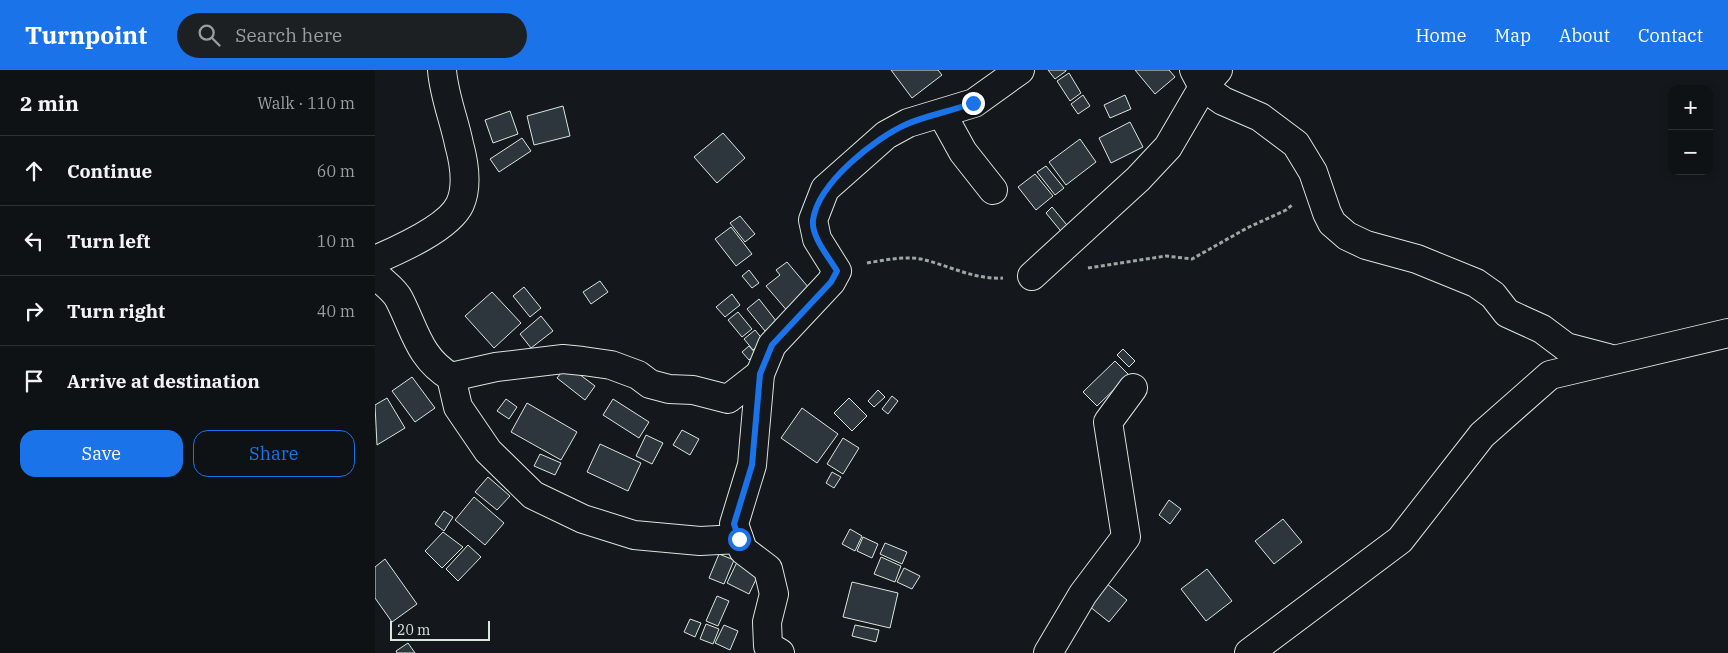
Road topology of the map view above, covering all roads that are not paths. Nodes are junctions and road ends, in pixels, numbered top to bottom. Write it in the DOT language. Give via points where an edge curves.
graph roads {
  1 [pos="442,70"];
  2 [pos="1019,70"];
  3 [pos="1205,75"];
  4 [pos="942,114"];
  5 [pos="993,190"];
  6 [pos="375,260"];
  7 [pos="375,274"];
  8 [pos="1032,276"];
  9 [pos="1728,333"];
  10 [pos="1610,359"];
  11 [pos="760,374"];
  12 [pos="451,377"];
  13 [pos="1133,388"];
  14 [pos="739,539"];
  15 [pos="780,653"];
  16 [pos="1048,653"];
  17 [pos="1249,653"];
  1 -- 6 [label="street" via="443,91 460,145 465,178 460,205 440,226"];
  2 -- 4 [label="street" via="973,103"];
  3 -- 8 [label="street" via="1168,147 1138,179"];
  3 -- 10 [label="street" via="1223,101 1260,117 1295,144 1313,172 1332,223 1347,236 1476,283 1493,295 1507,312 1542,329 1566,347"];
  4 -- 5 [label="street" via="963,152"];
  4 -- 11 [label="street" via="908,123 886,135 825,189 813,220 817,239 837,271 831,282 772,345"];
  7 -- 12 [label="street" via="398,297 414,334 436,368"];
  9 -- 10 [label="street"];
  10 -- 17 [label="street" via="1550,375 1482,435 1400,540"];
  11 -- 12 [label="street" via="728,399 693,390 669,390 611,365 563,359 496,366"];
  11 -- 14 [label="street" via="752,465 734,524"];
  12 -- 14 [label="street" via="458,408 488,451 533,495 583,519 634,535"];
  13 -- 16 [label="street" via="1108,422 1126,537 1083,594"];
  14 -- 15 [label="street" via="743,550 768,569 774,594 767,622 768,646"];
}
